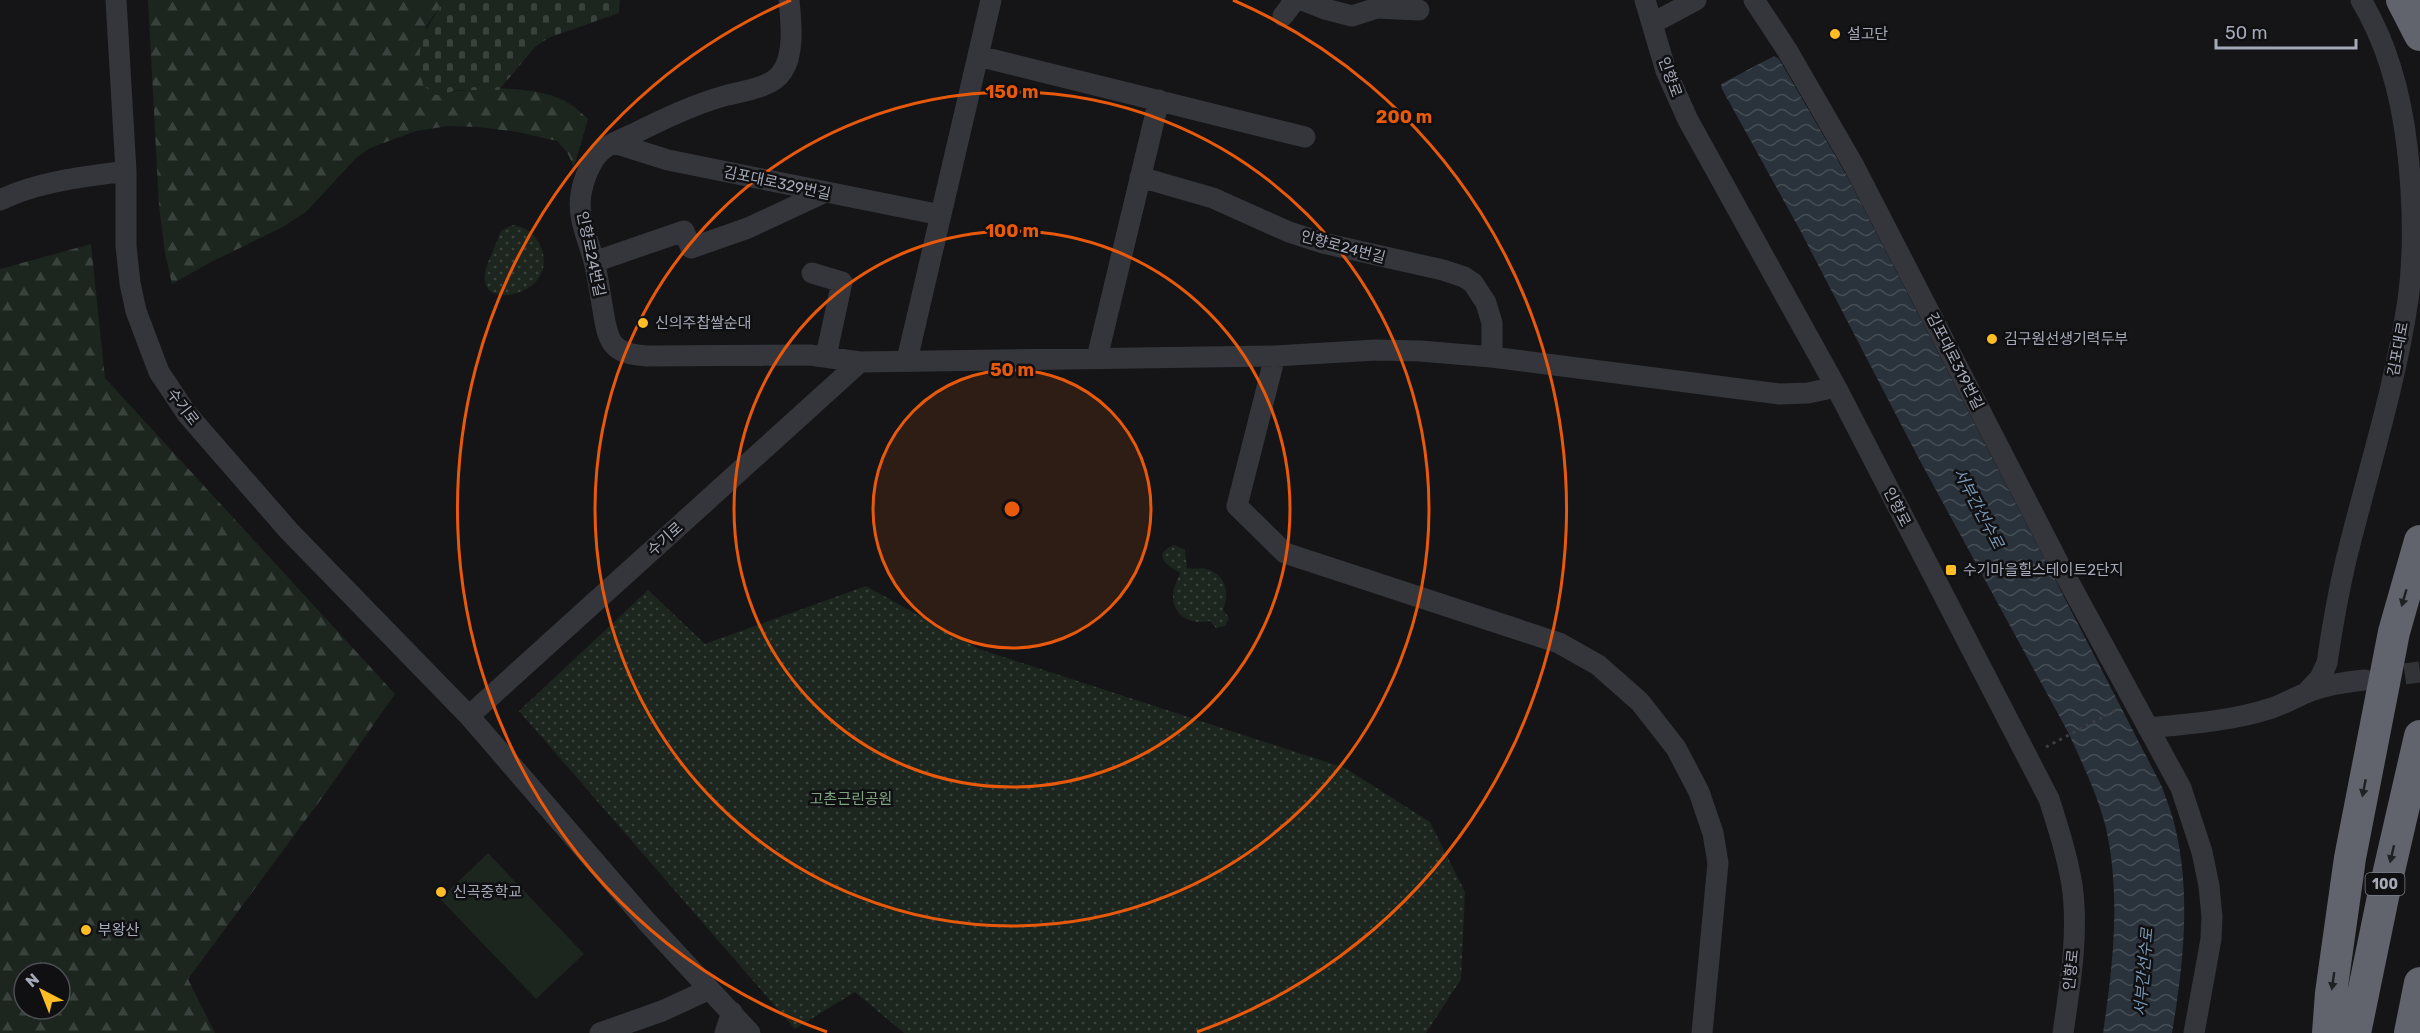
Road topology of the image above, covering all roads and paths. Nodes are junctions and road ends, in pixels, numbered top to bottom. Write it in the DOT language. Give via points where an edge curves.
graph roads {
  1 [pos="116,0"];
  2 [pos="789,0"];
  3 [pos="991,0"];
  4 [pos="1302,0"];
  5 [pos="1645,0"];
  6 [pos="1696,0"];
  7 [pos="1754,0"];
  8 [pos="2361,0"];
  9 [pos="2402,0"];
  10 [pos="1419,10"];
  11 [pos="1653,23"];
  12 [pos="2420,35"];
  13 [pos="978,56"];
  14 [pos="1159,100"];
  15 [pos="1305,137"];
  16 [pos="614,143"];
  17 [pos="126,171"];
  18 [pos="1140,177"];
  19 [pos="823,193"];
  20 [pos="0,200"];
  21 [pos="941,215"];
  22 [pos="594,262"];
  23 [pos="812,273"];
  24 [pos="826,356"];
  25 [pos="1275,356"];
  26 [pos="1492,357"];
  27 [pos="1097,358"];
  28 [pos="907,360"];
  29 [pos="860,362"];
  30 [pos="1836,387"];
  31 [pos="2420,542"];
  32 [pos="2365,680"];
  33 [pos="2306,693"];
  34 [pos="2126,705"];
  35 [pos="469,716"];
  36 [pos="2148,728"];
  37 [pos="2420,736"];
  38 [pos="2048,746"];
  39 [pos="2420,983"];
  40 [pos="710,989"];
  41 [pos="732,1012"];
  42 [pos="600,1033"];
  43 [pos="725,1033"];
  44 [pos="750,1033"];
  45 [pos="1702,1033"];
  46 [pos="2063,1033"];
  47 [pos="2194,1033"];
  48 [pos="2328,1033"];
  49 [pos="2355,1033"];
  50 [pos="2410,1033"];
  1 -- 17 [label="street, 수기로"];
  2 -- 16 [label="street, 인향로24번길" via="788,57 775,80 672,115"];
  3 -- 13 [label="street"];
  4 -- 10 [label="street" via="1352,16 1377,8"];
  5 -- 11 [label="street, 인향로"];
  6 -- 11 [label="street"];
  7 -- 36 [label="street, 김포대로319번길" via="1854,166"];
  8 -- 33 [label="street, 김포대로" via="2393,70 2399,97 2411,177 2412,256 2400,344 2346,560 2327,663"];
  9 -- 12 [label="highway"];
  11 -- 30 [label="street, 인향로" via="1666,72 1688,120"];
  13 -- 14 [label="street"];
  13 -- 21 [label="street"];
  14 -- 15 [label="street"];
  14 -- 18 [label="street"];
  16 -- 19 [label="street, 김포대로329번길" via="668,160"];
  16 -- 22 [label="street, 인향로24번길" via="600,151 592,162 581,193 581,214"];
  17 -- 20 [label="street" via="66,180"];
  17 -- 35 [label="street, 수기로" via="126,246 136,311 159,372 172,393 289,531"];
  18 -- 26 [label="street, 인향로24번길" via="1213,198 1323,243 1464,277 1486,303 1492,324"];
  18 -- 27 [label="street"];
  19 -- 21 [label="street, 김포대로329번길"];
  19 -- 22 [label="street" via="748,228 691,248 684,231"];
  21 -- 28 [label="street"];
  22 -- 24 [label="street, 인향로24번길" via="611,341 629,355"];
  23 -- 24 [label="street" via="842,282"];
  24 -- 29 [label="street, 인향로24번길"];
  25 -- 26 [label="street, 인향로24번길" via="1376,350"];
  25 -- 27 [label="street, 인향로24번길"];
  25 -- 45 [label="street" via="1238,506 1285,553 1559,643 1598,665 1640,702 1676,748 1699,792 1718,863"];
  26 -- 30 [label="street, 인향로24번길" via="1780,394"];
  27 -- 28 [label="street, 인향로24번길"];
  28 -- 29 [label="street, 인향로24번길"];
  29 -- 35 [label="street, 수기로"];
  30 -- 46 [label="street, 인향로" via="2049,799 2066,855 2074,919"];
  31 -- 48 [label="highway, one-way" via="2394,632 2350,858"];
  32 -- 33 [label="street"];
  33 -- 36 [label="street" via="2247,714"];
  34 -- 38 [label="path"];
  35 -- 40 [label="street, 수기로"];
  36 -- 47 [label="street, 김포대로319번길" via="2181,788 2195,825 2209,886 2211,939"];
  37 -- 49 [label="highway, 100, one-way"];
  39 -- 50 [label="highway"];
  40 -- 41 [label="street, 수기로"];
  40 -- 42 [label="street"];
  41 -- 43 [label="street"];
  41 -- 44 [label="street, 수기로"];
}
